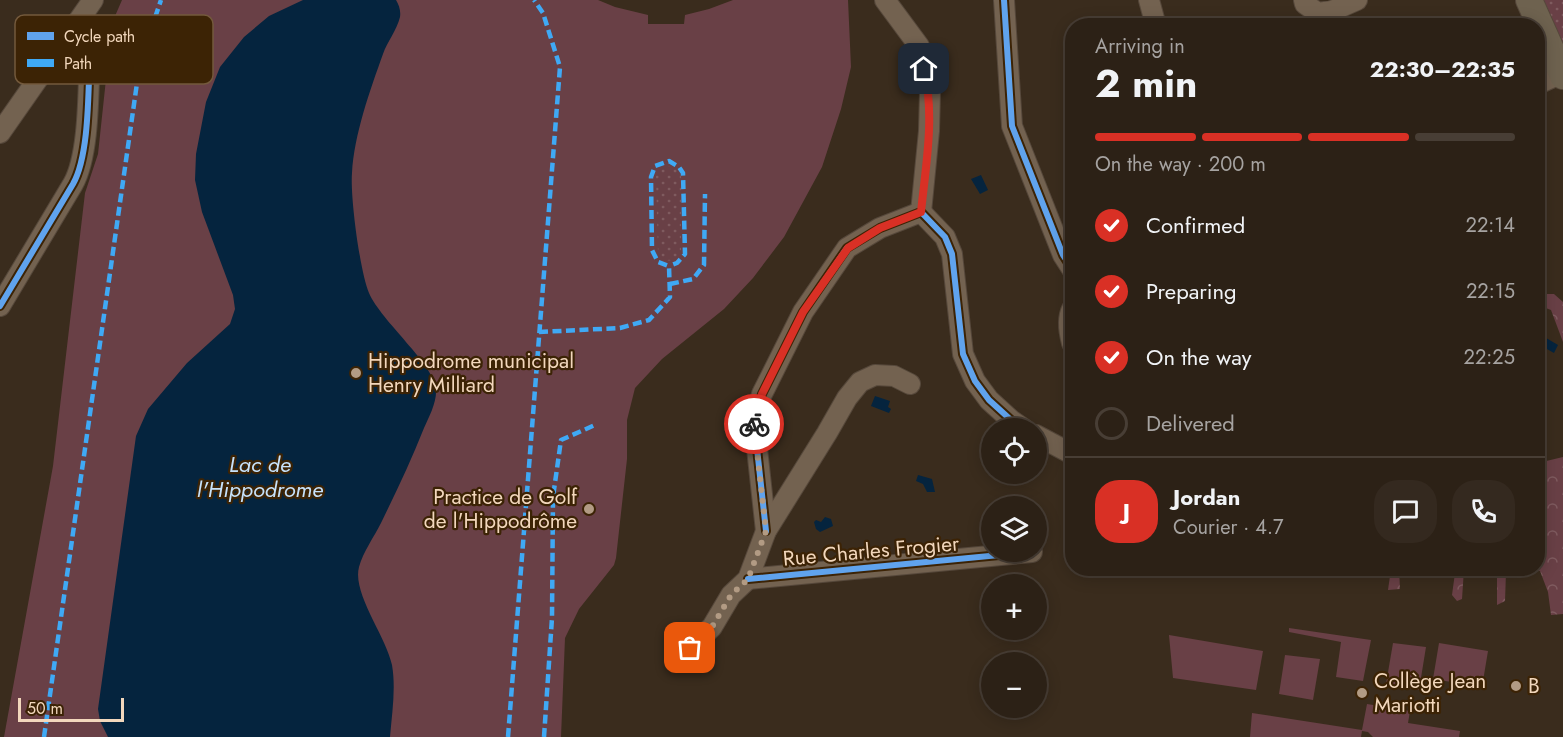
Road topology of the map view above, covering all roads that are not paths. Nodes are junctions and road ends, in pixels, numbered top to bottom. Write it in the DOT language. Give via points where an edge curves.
graph roads {
  1 [pos="93,0"];
  2 [pos="885,0"];
  3 [pos="1004,0"];
  4 [pos="1149,0"];
  5 [pos="1304,0"];
  6 [pos="1357,0"];
  7 [pos="1528,0"];
  8 [pos="82,15"];
  9 [pos="1154,18"];
  10 [pos="1536,18"];
  11 [pos="1545,38"];
  12 [pos="1562,75"];
  13 [pos="1545,81"];
  14 [pos="34,84"];
  15 [pos="88,84"];
  16 [pos="0,133"];
  17 [pos="921,212"];
  18 [pos="1065,258"];
  19 [pos="0,306"];
  20 [pos="910,384"];
  21 [pos="1009,418"];
  22 [pos="1047,441"];
  23 [pos="1065,450"];
  24 [pos="766,531"];
  25 [pos="981,557"];
  26 [pos="748,579"];
  27 [pos="690,648"];
  1 -- 8 [label="street"];
  2 -- 17 [label="street" via="919,46 930,92"];
  3 -- 18 [label="street" via="1012,126"];
  4 -- 9 [label="street"];
  5 -- 6 [label="street" via="1318,13"];
  7 -- 10 [label="main road"];
  11 -- 12 [label="main road"];
  12 -- 13 [label="street"];
  14 -- 16 [label="street"];
  15 -- 19 [label="street" via="80,166 73,184"];
  17 -- 21 [label="street" via="945,237 952,254 963,354 975,381"];
  17 -- 24 [label="street" via="880,228 848,248 803,312 762,394 754,422"];
  20 -- 24 [label="street" via="894,376 876,375 860,382"];
  22 -- 23 [label="street"];
  24 -- 26 [label="street"];
  25 -- 26 [label="street, Rue Charles Frogier"];
  26 -- 27 [label="street" via="731,595 712,627"];
}
